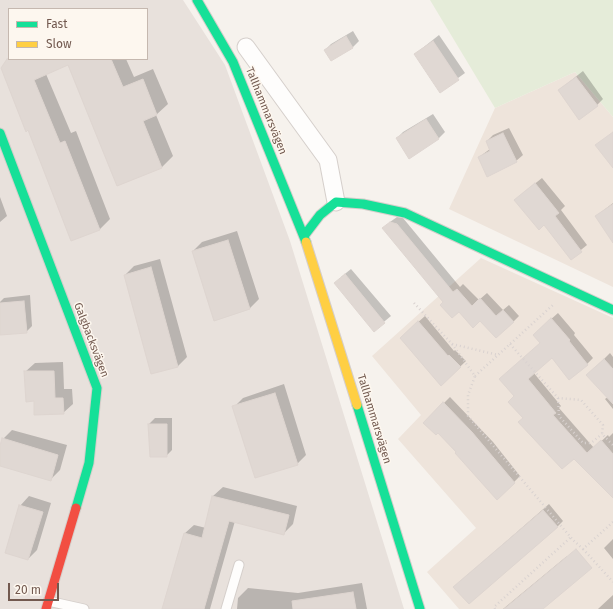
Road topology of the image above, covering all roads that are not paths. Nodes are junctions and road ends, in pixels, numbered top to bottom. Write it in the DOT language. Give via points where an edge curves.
graph roads {
  1 [pos="197,0"];
  2 [pos="246,47"];
  3 [pos="0,133"];
  4 [pos="336,202"];
  5 [pos="304,236"];
  6 [pos="613,310"];
  7 [pos="239,565"];
  8 [pos="47,605"];
  9 [pos="84,609"];
  10 [pos="226,609"];
  11 [pos="420,609"];
  1 -- 5 [label="street, Tallhammarsvägen" via="233,62"];
  2 -- 4 [label="street" via="328,160"];
  3 -- 8 [label="street, Galgbacksvägen" via="97,388 89,463"];
  4 -- 5 [label="street" via="320,215"];
  4 -- 6 [label="street" via="363,204 405,213"];
  5 -- 11 [label="street, Tallhammarsvägen"];
  7 -- 10 [label="lane"];
  8 -- 9 [label="lane"];
}
